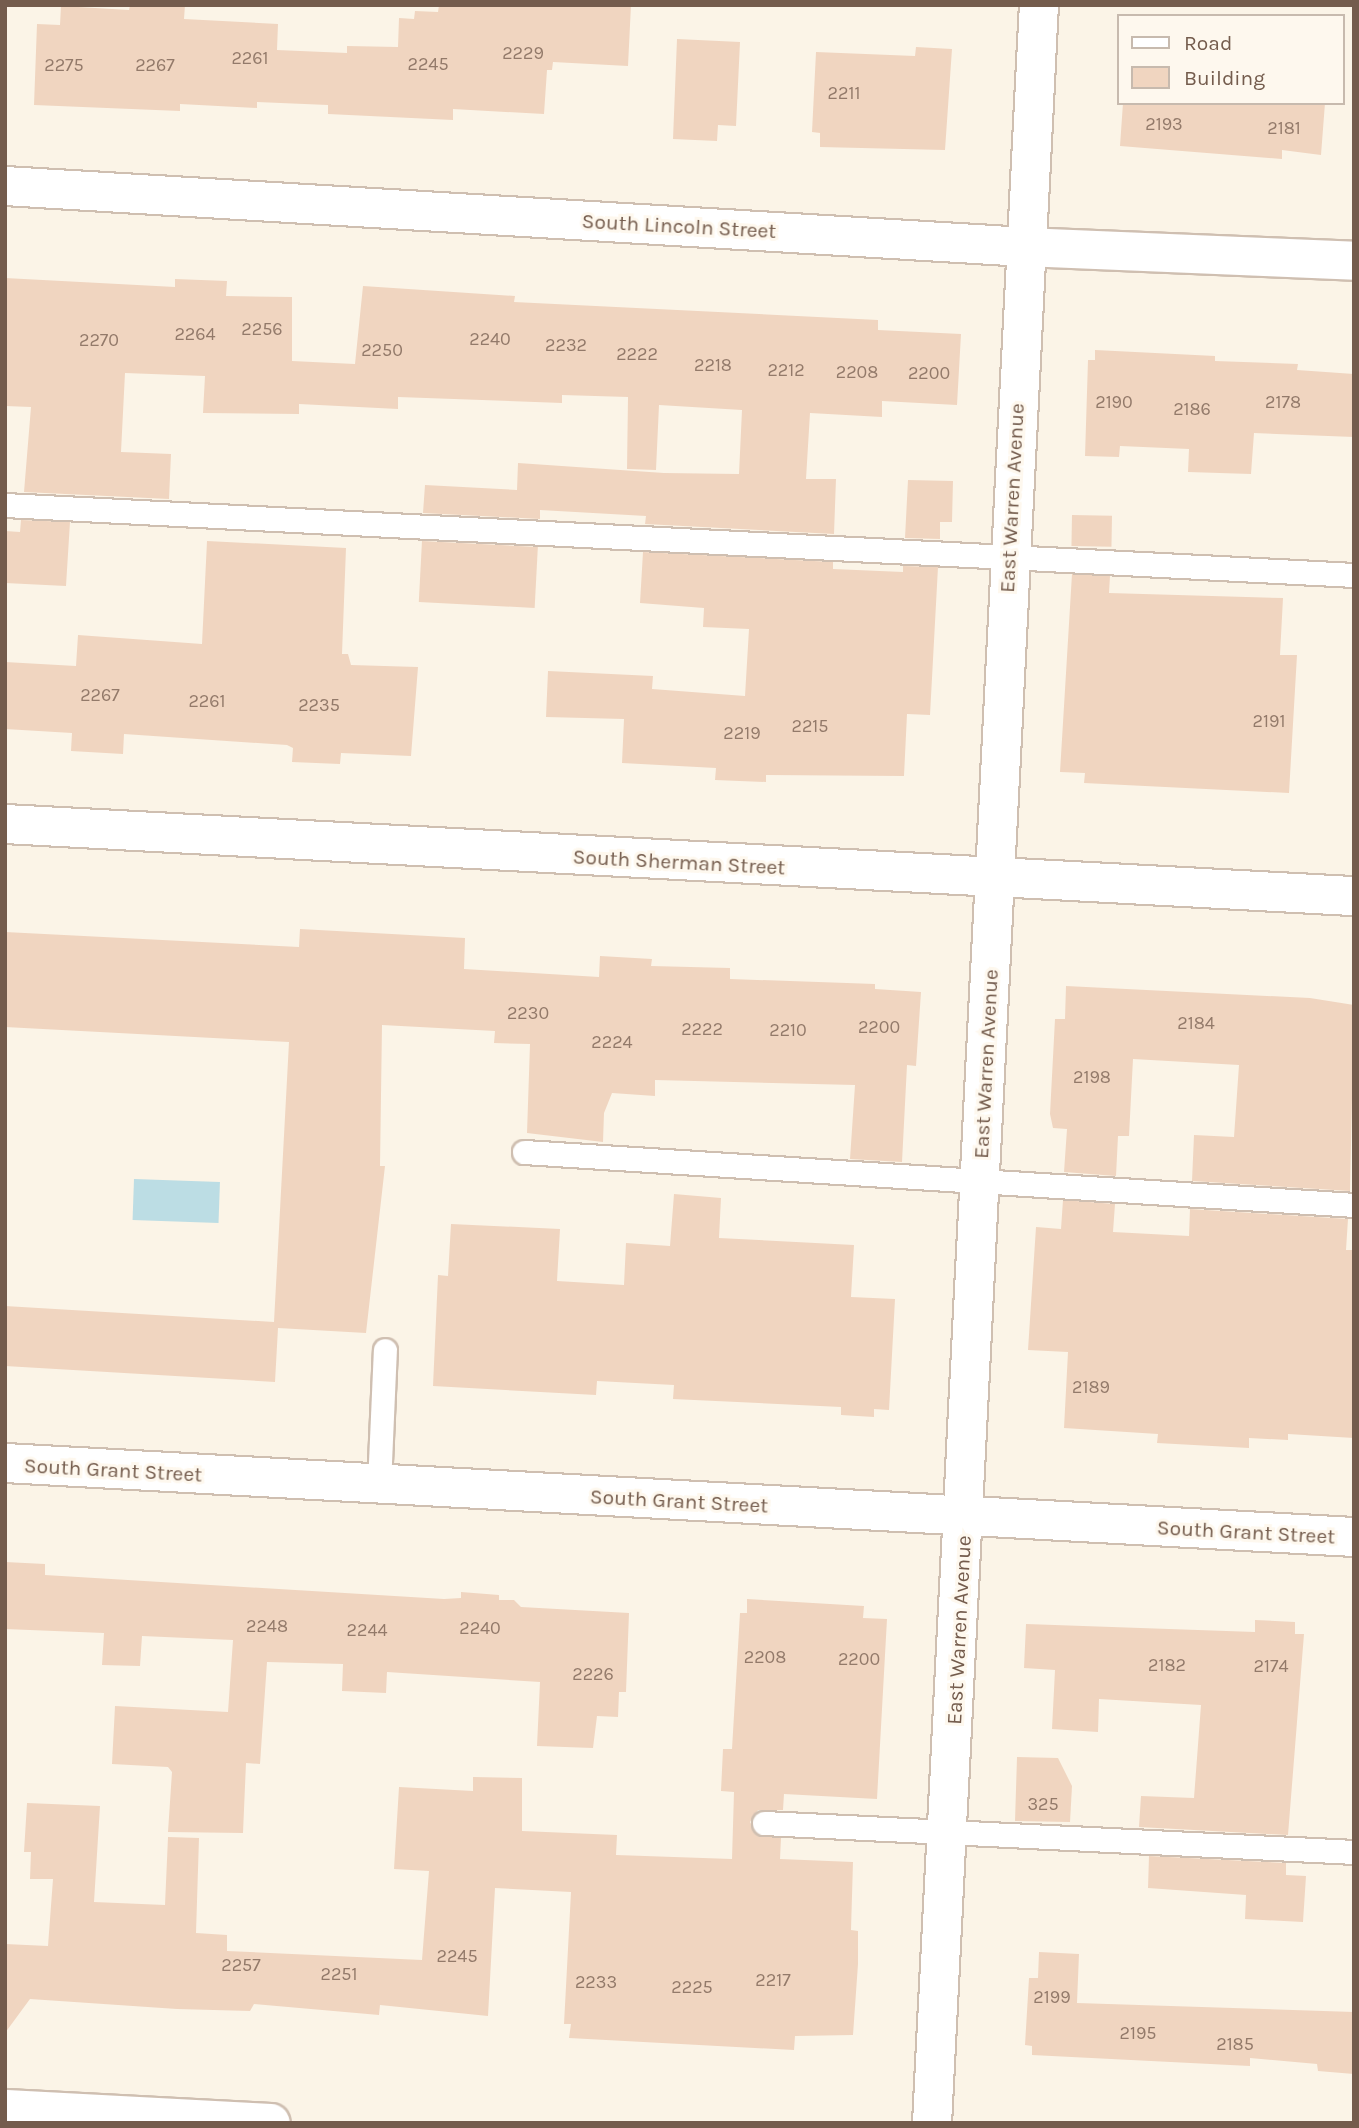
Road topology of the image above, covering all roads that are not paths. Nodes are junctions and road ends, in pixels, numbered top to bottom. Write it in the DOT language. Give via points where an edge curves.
graph roads {
  1 [pos="1039,5"];
  2 [pos="5,186"];
  3 [pos="1025,247"];
  4 [pos="1354,261"];
  5 [pos="5,505"];
  6 [pos="1009,558"];
  7 [pos="1354,575"];
  8 [pos="5,824"];
  9 [pos="995,879"];
  10 [pos="1354,896"];
  11 [pos="524,1152"];
  12 [pos="981,1182"];
  13 [pos="1354,1205"];
  14 [pos="384,1349"];
  15 [pos="5,1463"];
  16 [pos="379,1485"];
  17 [pos="965,1517"];
  18 [pos="1354,1537"];
  19 [pos="764,1824"];
  20 [pos="948,1832"];
  21 [pos="1354,1852"];
  22 [pos="5,2109"];
  23 [pos="271,2123"];
  24 [pos="932,2123"];
  1 -- 3 [label="street, East Warren Avenue"];
  2 -- 3 [label="street, South Lincoln Street"];
  3 -- 4 [label="street, South Lincoln Street"];
  3 -- 6 [label="street, East Warren Avenue"];
  5 -- 6 [label="lane"];
  6 -- 7 [label="lane"];
  6 -- 9 [label="street, East Warren Avenue"];
  8 -- 9 [label="street, South Sherman Street"];
  9 -- 10 [label="street, South Sherman Street"];
  9 -- 12 [label="street, East Warren Avenue"];
  11 -- 12 [label="lane"];
  12 -- 13 [label="lane"];
  12 -- 17 [label="street, East Warren Avenue"];
  14 -- 16 [label="lane"];
  15 -- 16 [label="street, South Grant Street"];
  16 -- 17 [label="street, South Grant Street"];
  17 -- 18 [label="street, South Grant Street"];
  17 -- 20 [label="street, East Warren Avenue"];
  19 -- 20 [label="lane"];
  20 -- 21 [label="lane"];
  20 -- 24 [label="street, East Warren Avenue"];
  22 -- 23 [label="street"];
}
